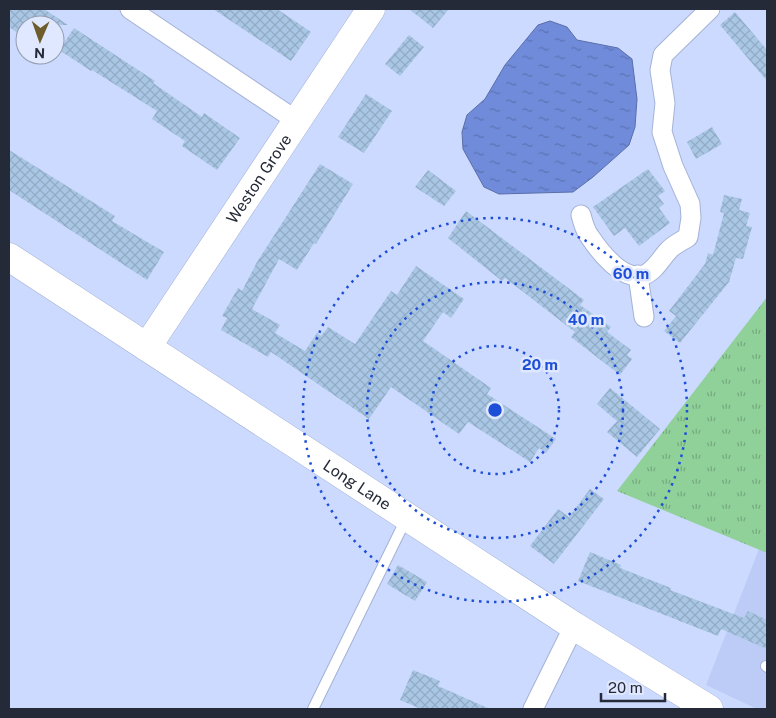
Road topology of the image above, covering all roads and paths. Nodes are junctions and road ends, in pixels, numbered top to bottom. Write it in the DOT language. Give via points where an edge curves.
graph roads {
  1 [pos="130,9"];
  2 [pos="371,9"];
  3 [pos="710,9"];
  4 [pos="297,120"];
  5 [pos="581,215"];
  6 [pos="9,257"];
  7 [pos="638,275"];
  8 [pos="644,317"];
  9 [pos="147,347"];
  10 [pos="407,516"];
  11 [pos="574,626"];
  12 [pos="313,709"];
  13 [pos="533,709"];
  14 [pos="709,709"];
  1 -- 4 [label="street"];
  2 -- 4 [label="main road, Weston Grove"];
  3 -- 7 [label="street" via="663,55 660,70 665,103 662,132 690,204 688,237 670,248 658,265 645,275"];
  4 -- 9 [label="main road, Weston Grove"];
  5 -- 7 [label="street" via="588,235 602,252 619,269"];
  6 -- 9 [label="main road, Long Lane"];
  7 -- 8 [label="street"];
  9 -- 10 [label="main road, Long Lane"];
  10 -- 11 [label="main road, Long Lane"];
  10 -- 12 [label="lane"];
  11 -- 13 [label="street"];
  11 -- 14 [label="main road, Long Lane"];
}
